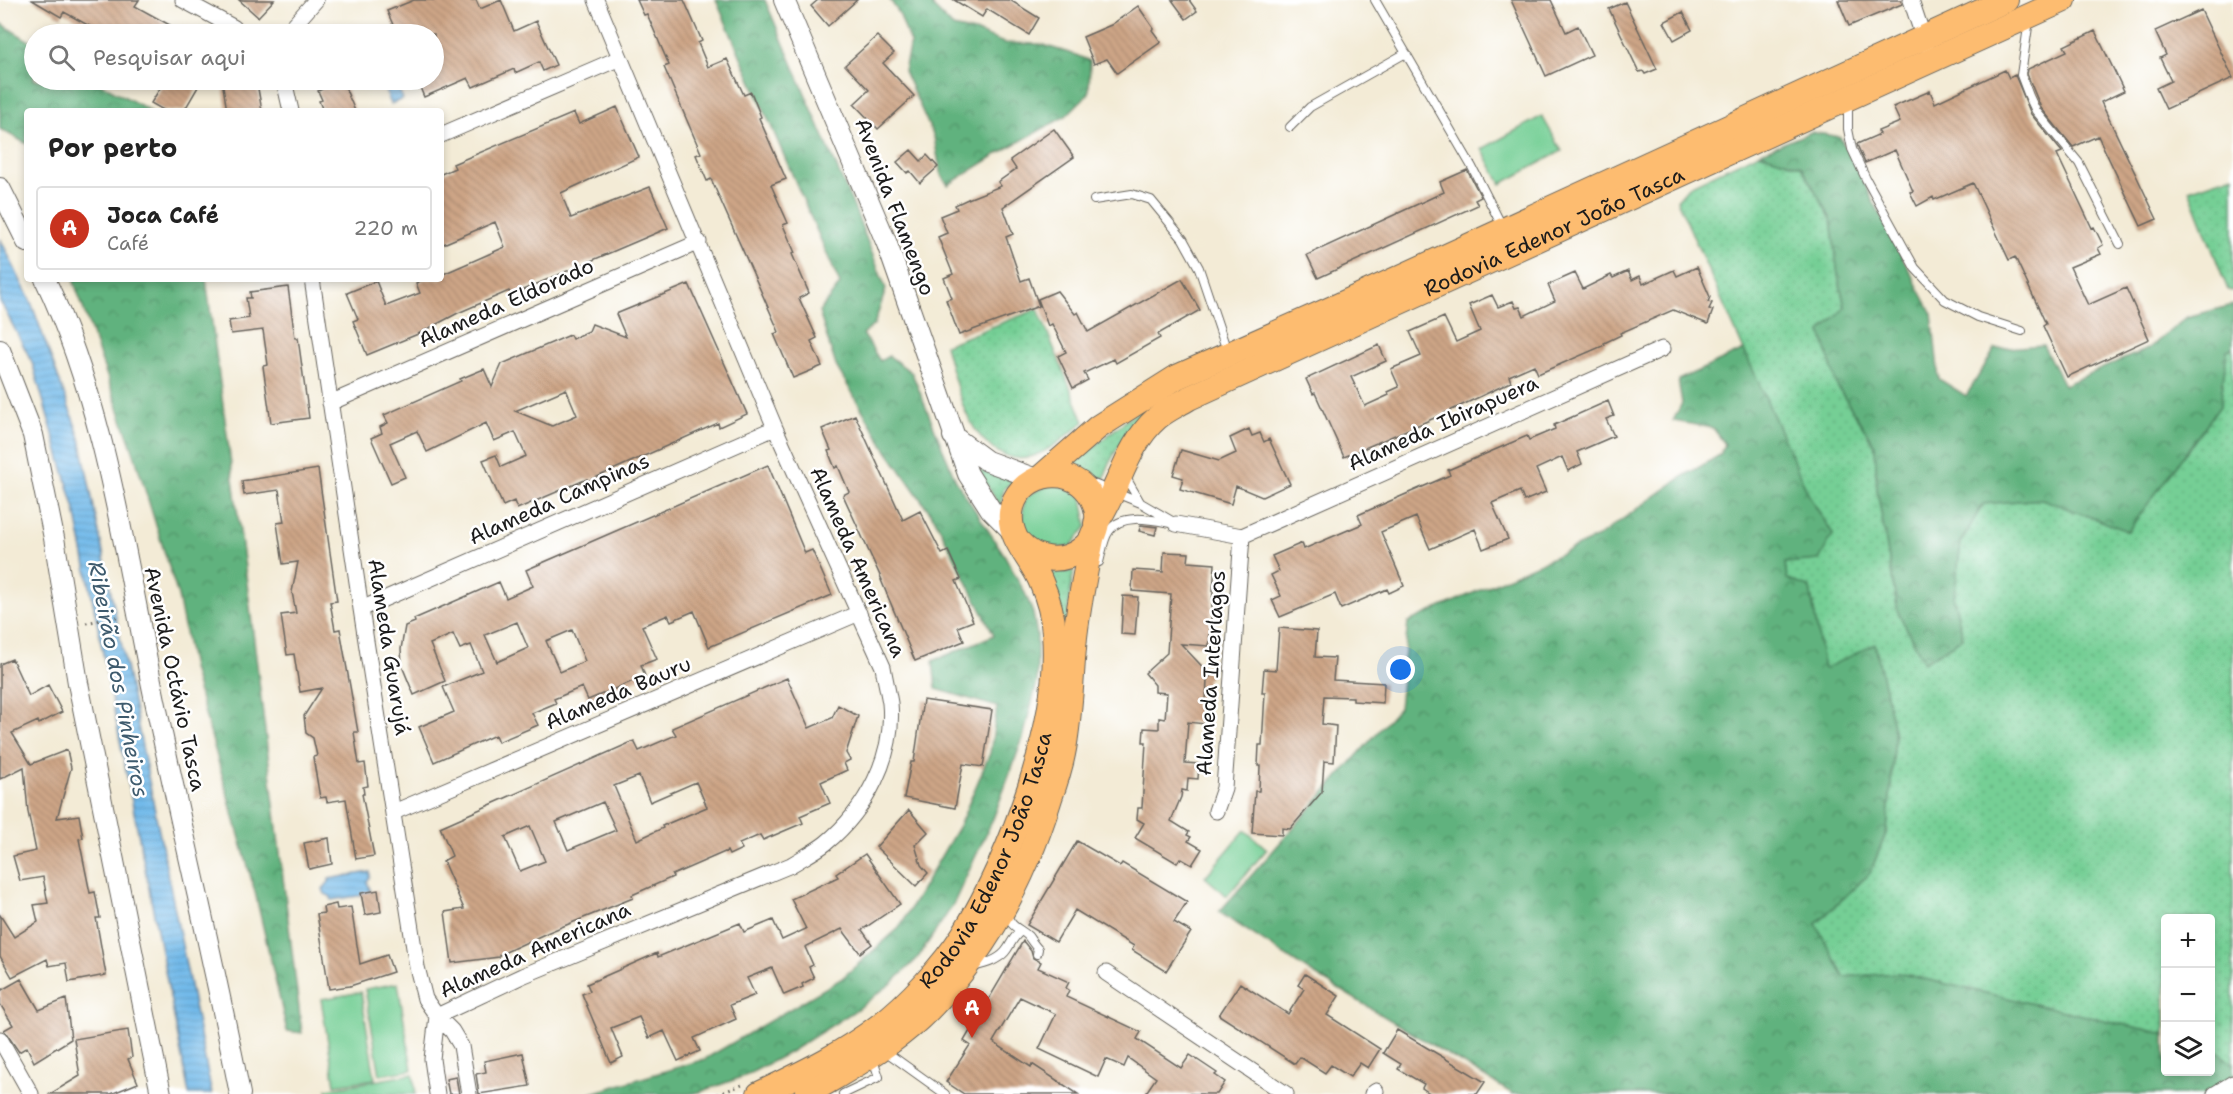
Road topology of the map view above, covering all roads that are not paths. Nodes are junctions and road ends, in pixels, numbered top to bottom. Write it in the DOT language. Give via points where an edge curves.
graph roads {
  1 [pos="183,0"];
  2 [pos="316,0"];
  3 [pos="596,0"];
  4 [pos="784,0"];
  5 [pos="1375,0"];
  6 [pos="1911,0"];
  7 [pos="2006,0"];
  8 [pos="2064,0"];
  9 [pos="2030,15"];
  10 [pos="227,24"];
  11 [pos="295,24"];
  12 [pos="1927,48"];
  13 [pos="1406,52"];
  14 [pos="620,58"];
  15 [pos="286,90"];
  16 [pos="1848,97"];
  17 [pos="290,108"];
  18 [pos="1290,127"];
  19 [pos="444,134"];
  20 [pos="0,188"];
  21 [pos="1094,200"];
  22 [pos="1504,229"];
  23 [pos="24,236"];
  24 [pos="699,242"];
  25 [pos="2120,244"];
  26 [pos="46,282"];
  27 [pos="312,282"];
  28 [pos="1396,291"];
  29 [pos="2022,331"];
  30 [pos="1662,349"];
  31 [pos="0,350"];
  32 [pos="1228,354"];
  33 [pos="330,403"];
  34 [pos="775,428"];
  35 [pos="953,436"];
  36 [pos="1038,478"];
  37 [pos="1072,478"];
  38 [pos="1117,482"];
  39 [pos="1141,503"];
  40 [pos="1176,524"];
  41 [pos="1095,528"];
  42 [pos="1242,536"];
  43 [pos="1016,537"];
  44 [pos="1081,595"];
  45 [pos="361,609"];
  46 [pos="859,613"];
  47 [pos="1216,811"];
  48 [pos="394,812"];
  49 [pos="1004,910"];
  50 [pos="1020,932"];
  51 [pos="1037,954"];
  52 [pos="964,970"];
  53 [pos="1106,973"];
  54 [pos="437,1016"];
  55 [pos="0,1040"];
  56 [pos="877,1060"];
  57 [pos="2233,1083"];
  58 [pos="755,1088"];
  59 [pos="1264,1088"];
  60 [pos="31,1094"];
  61 [pos="161,1094"];
  62 [pos="240,1094"];
  63 [pos="437,1094"];
  64 [pos="469,1094"];
  65 [pos="807,1094"];
  66 [pos="843,1094"];
  67 [pos="945,1094"];
  68 [pos="1286,1094"];
  69 [pos="2215,1094"];
  1 -- 10 [label="street"];
  2 -- 11 [label="street"];
  3 -- 14 [label="street, Alameda Americana"];
  4 -- 35 [label="street, Avenida Flamengo" via="887,244"];
  5 -- 13 [label="lane"];
  6 -- 12 [label="street"];
  7 -- 12 [label="main road, Rodovia Edenor João Tasca"];
  8 -- 9 [label="main road, Rodovia Edenor João Tasca"];
  9 -- 12 [label="main road, Rodovia Edenor João Tasca"];
  9 -- 25 [label="lane" via="2021,75 2029,96 2036,111 2079,164"];
  12 -- 16 [label="main road, Rodovia Edenor João Tasca"];
  12 -- 22 [label="main road, Rodovia Edenor João Tasca"];
  13 -- 18 [label="lane" via="1310,107"];
  13 -- 22 [label="lane"];
  14 -- 19 [label="street"];
  14 -- 24 [label="street, Alameda Americana"];
  15 -- 17 [label="street"];
  16 -- 28 [label="main road, Rodovia Edenor João Tasca"];
  16 -- 29 [label="lane" via="1852,149 1915,268 1945,300 1978,317"];
  20 -- 23 [label="street"];
  21 -- 32 [label="lane" via="1132,194 1151,200 1183,239 1199,268"];
  22 -- 28 [label="main road, Rodovia Edenor João Tasca"];
  24 -- 33 [label="street, Alameda Eldorado"];
  24 -- 34 [label="street, Alameda Americana"];
  26 -- 62 [label="street, Avenida Octávio Tasca" via="63,316 108,471"];
  27 -- 33 [label="street, Alameda Guarujá"];
  28 -- 32 [label="main road, Rodovia Edenor João Tasca"];
  28 -- 38 [label="main road, Rodovia Edenor João Tasca" via="1189,398 1158,418 1140,436"];
  30 -- 42 [label="street, Alameda Ibirapuera"];
  31 -- 61 [label="street" via="33,435 78,683"];
  32 -- 36 [label="main road, Rodovia Edenor João Tasca" via="1177,377 1131,405 1098,427"];
  33 -- 45 [label="street, Alameda Guarujá"];
  34 -- 45 [label="street, Alameda Campinas"];
  34 -- 46 [label="street, Alameda Americana"];
  35 -- 36 [label="street" via="987,460"];
  35 -- 43 [label="street, Avenida Flamengo" via="968,474 991,510"];
  36 -- 37 [label="main road"];
  36 -- 43 [label="main road" via="1023,487 1013,504 1011,523"];
  37 -- 38 [label="lane"];
  37 -- 41 [label="main road" via="1089,492 1096,512"];
  38 -- 39 [label="lane"];
  38 -- 39 [label="lane"];
  38 -- 41 [label="main road, Rodovia Edenor João Tasca"];
  39 -- 40 [label="lane"];
  40 -- 42 [label="street"];
  40 -- 44 [label="lane" via="1130,519 1114,525 1092,579"];
  41 -- 43 [label="main road" via="1082,549 1064,559 1034,555"];
  41 -- 44 [label="main road, Rodovia Edenor João Tasca"];
  42 -- 47 [label="street, Alameda Interlagos" via="1224,788"];
  43 -- 58 [label="main road, Rodovia Edenor João Tasca" via="1041,581 1051,611 1055,668 1044,738 1024,803 996,871 962,936 922,987 880,1026 817,1065"];
  44 -- 49 [label="main road, Rodovia Edenor João Tasca" via="1063,757 1026,867"];
  45 -- 48 [label="street, Alameda Guarujá"];
  46 -- 48 [label="street, Alameda Bauru"];
  46 -- 54 [label="street, Alameda Americana" via="883,667 890,705 888,743 878,776 857,810 826,843 791,865 522,976"];
  48 -- 54 [label="street, Alameda Guarujá" via="422,992"];
  49 -- 50 [label="lane" via="1010,924"];
  49 -- 52 [label="main road, Rodovia Edenor João Tasca"];
  50 -- 51 [label="lane" via="1038,949"];
  50 -- 52 [label="lane" via="991,963"];
  52 -- 56 [label="main road, Rodovia Edenor João Tasca"];
  53 -- 59 [label="street"];
  54 -- 63 [label="street" via="432,1059"];
  54 -- 64 [label="street, Alameda Guarujá" via="461,1046"];
  55 -- 60 [label="street"];
  56 -- 65 [label="main road, Rodovia Edenor João Tasca"];
  56 -- 66 [label="lane"];
  56 -- 67 [label="lane"];
  57 -- 69 [label="street"];
  59 -- 68 [label="street"];
}
